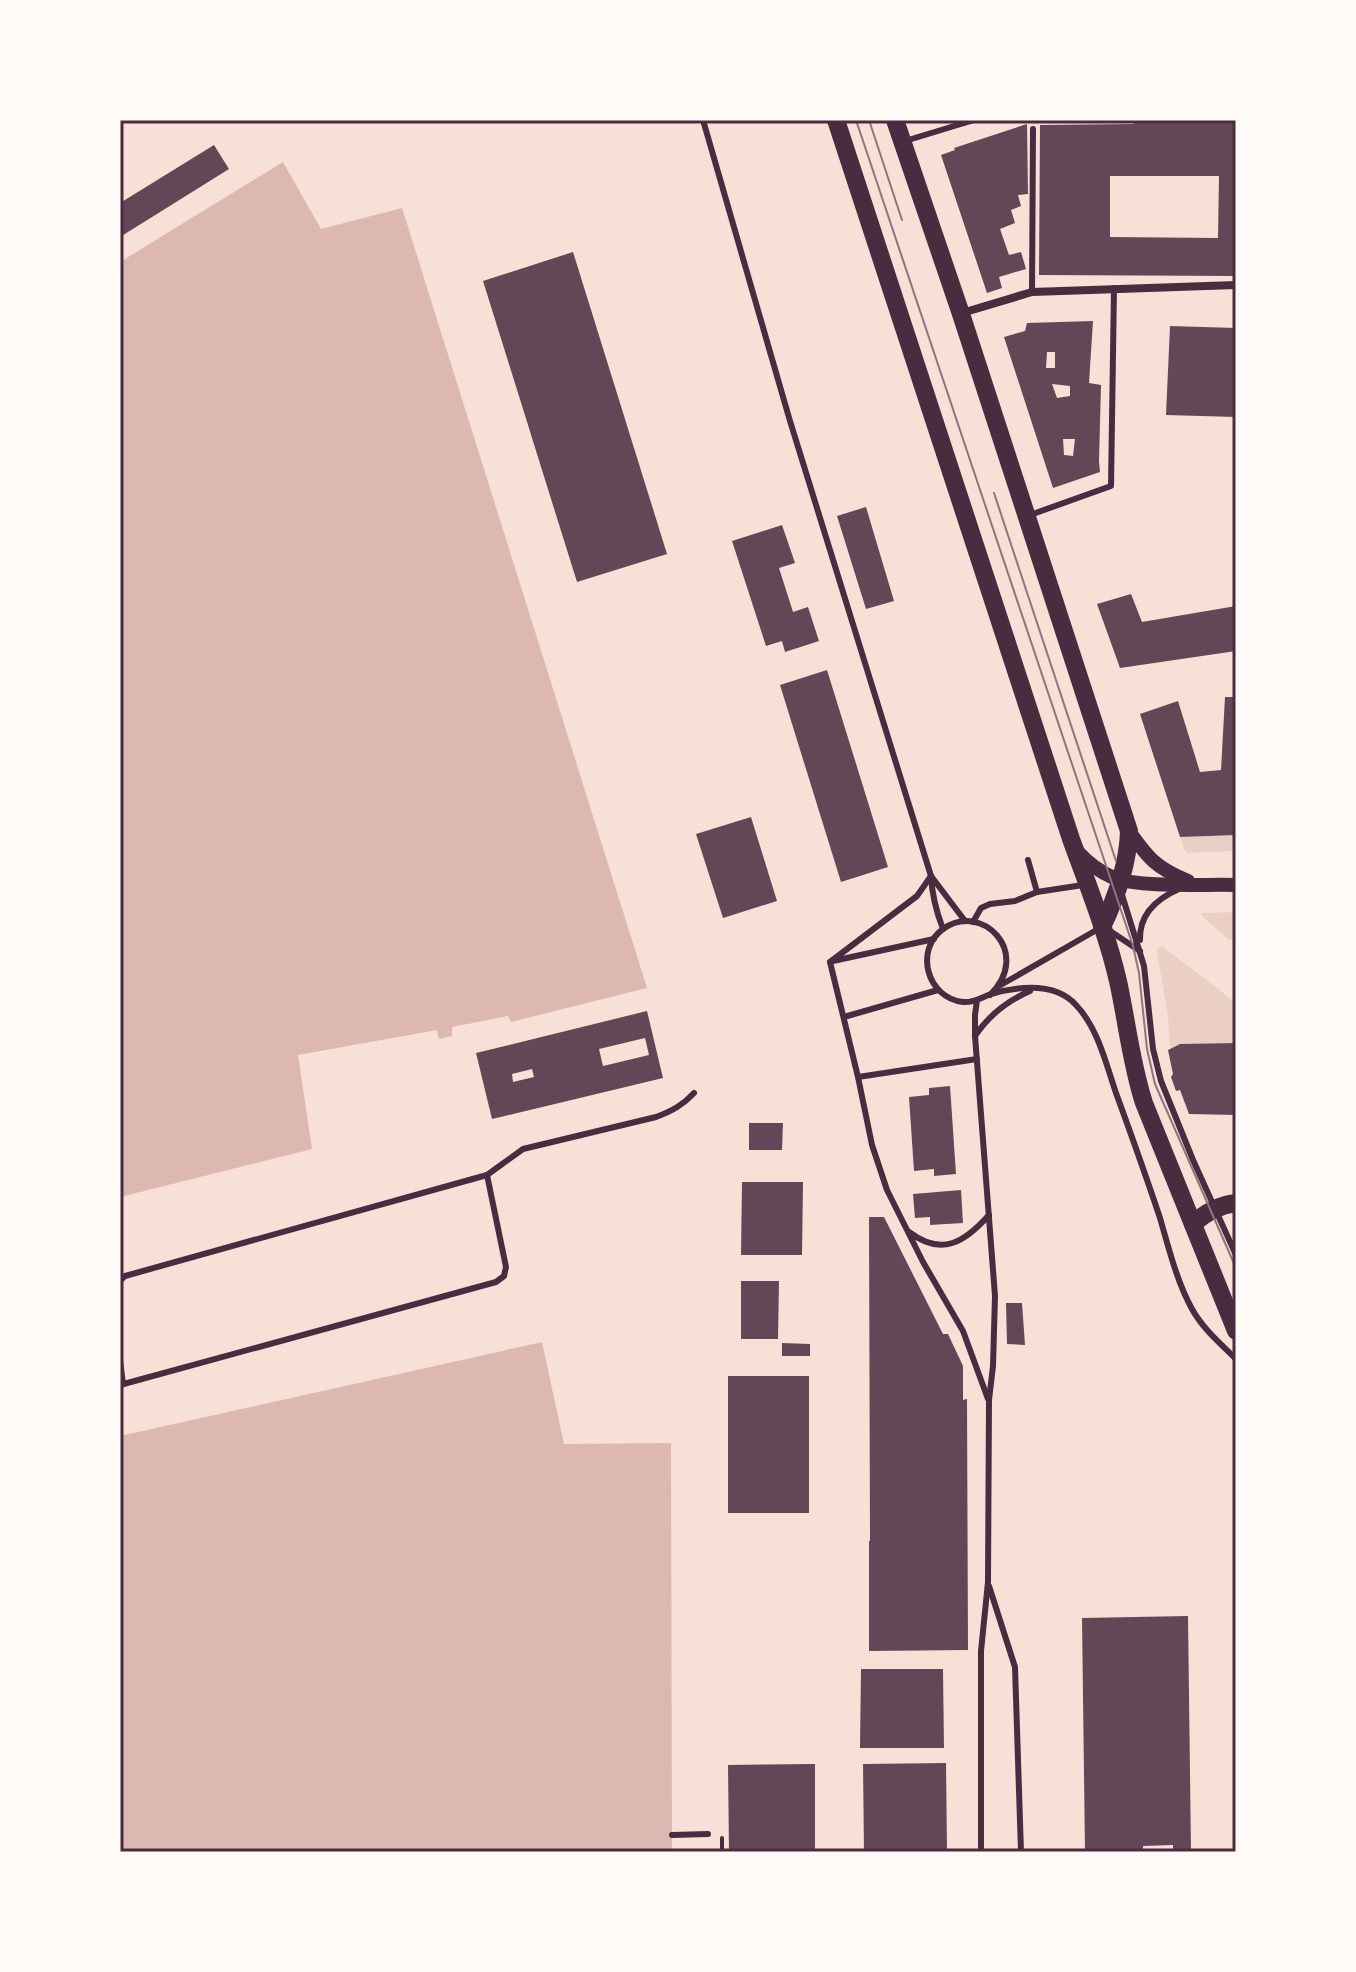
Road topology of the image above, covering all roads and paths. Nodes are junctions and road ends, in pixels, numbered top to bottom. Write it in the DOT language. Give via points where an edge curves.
graph roads {
  1 [pos="703,120"];
  2 [pos="836,120"];
  3 [pos="895,120"];
  4 [pos="974,120"];
  5 [pos="1033,129"];
  6 [pos="902,142"];
  7 [pos="1236,285"];
  8 [pos="1114,288"];
  9 [pos="1032,292"];
  10 [pos="961,314"];
  11 [pos="1027,516"];
  12 [pos="1129,831"];
  13 [pos="1074,849"];
  14 [pos="1028,860"];
  15 [pos="931,876"];
  16 [pos="1121,884"];
  17 [pos="1194,884"];
  18 [pos="1087,885"];
  19 [pos="1236,885"];
  20 [pos="1037,892"];
  21 [pos="965,921"];
  22 [pos="973,922"];
  23 [pos="1102,927"];
  24 [pos="943,929"];
  25 [pos="934,939"];
  26 [pos="1140,951"];
  27 [pos="830,962"];
  28 [pos="999,986"];
  29 [pos="1038,988"];
  30 [pos="938,990"];
  31 [pos="990,995"];
  32 [pos="977,1000"];
  33 [pos="844,1017"];
  34 [pos="975,1036"];
  35 [pos="977,1059"];
  36 [pos="858,1077"];
  37 [pos="694,1093"];
  38 [pos="487,1175"];
  39 [pos="1236,1203"];
  40 [pos="1215,1209"];
  41 [pos="989,1215"];
  42 [pos="1193,1224"];
  43 [pos="907,1229"];
  44 [pos="1236,1255"];
  45 [pos="120,1281"];
  46 [pos="1236,1331"];
  47 [pos="1236,1359"];
  48 [pos="120,1360"];
  49 [pos="121,1385"];
  50 [pos="989,1400"];
  51 [pos="988,1582"];
  52 [pos="708,1834"];
  53 [pos="672,1835"];
  54 [pos="981,1852"];
  55 [pos="1021,1852"];
  1 -- 15 [label="lane"];
  2 -- 13 [label="main road"];
  3 -- 6 [label="main road"];
  4 -- 6 [label="lane"];
  5 -- 9 [label="lane"];
  6 -- 10 [label="main road"];
  7 -- 8 [label="street"];
  8 -- 9 [label="street"];
  8 -- 11 [label="lane" via="1111,486"];
  9 -- 10 [label="street"];
  10 -- 11 [label="main road"];
  11 -- 12 [label="main road"];
  12 -- 16 [label="main road"];
  12 -- 17 [label="street" via="1151,861"];
  13 -- 16 [label="street"];
  13 -- 18 [label="main road"];
  14 -- 20 [label="lane"];
  15 -- 21 [label="lane"];
  15 -- 24 [label="lane"];
  15 -- 27 [label="lane" via="917,896"];
  16 -- 17 [label="street"];
  16 -- 23 [label="main road"];
  16 -- 26 [label="lane"];
  17 -- 19 [label="street"];
  17 -- 26 [label="lane" via="1165,896 1147,912"];
  18 -- 20 [label="lane"];
  18 -- 23 [label="main road"];
  20 -- 22 [label="lane" via="981,908"];
  21 -- 22 [label="lane"];
  21 -- 24 [label="lane"];
  22 -- 28 [label="lane" via="992,929 1006,950"];
  23 -- 26 [label="lane"];
  23 -- 28 [label="lane"];
  23 -- 42 [label="main road" via="1135,1075"];
  24 -- 25 [label="lane"];
  25 -- 27 [label="lane"];
  25 -- 30 [label="lane" via="927,965"];
  26 -- 40 [label="lane" via="1161,1081"];
  27 -- 33 [label="lane"];
  28 -- 31 [label="lane"];
  29 -- 31 [label="lane"];
  29 -- 34 [label="lane" via="995,1013"];
  29 -- 47 [label="lane" via="1063,994 1093,1028 1186,1295 1200,1321"];
  30 -- 32 [label="lane" via="964,1002"];
  30 -- 33 [label="lane"];
  31 -- 32 [label="lane"];
  32 -- 34 [label="lane"];
  33 -- 36 [label="lane"];
  34 -- 35 [label="lane"];
  35 -- 36 [label="lane"];
  35 -- 41 [label="lane"];
  36 -- 43 [label="lane" via="872,1145"];
  37 -- 38 [label="lane" via="656,1117 523,1149"];
  38 -- 45 [label="lane"];
  38 -- 49 [label="lane" via="506,1267 496,1282"];
  39 -- 40 [label="main road"];
  40 -- 42 [label="main road"];
  40 -- 44 [label="lane"];
  41 -- 43 [label="lane" via="965,1238 950,1244 922,1242"];
  41 -- 50 [label="lane" via="995,1296"];
  42 -- 46 [label="main road"];
  43 -- 50 [label="lane" via="963,1331"];
  48 -- 49 [label="lane"];
  50 -- 51 [label="lane"];
  51 -- 54 [label="lane" via="981,1651"];
  51 -- 55 [label="lane" via="1015,1667"];
  52 -- 53 [label="lane"];
}
